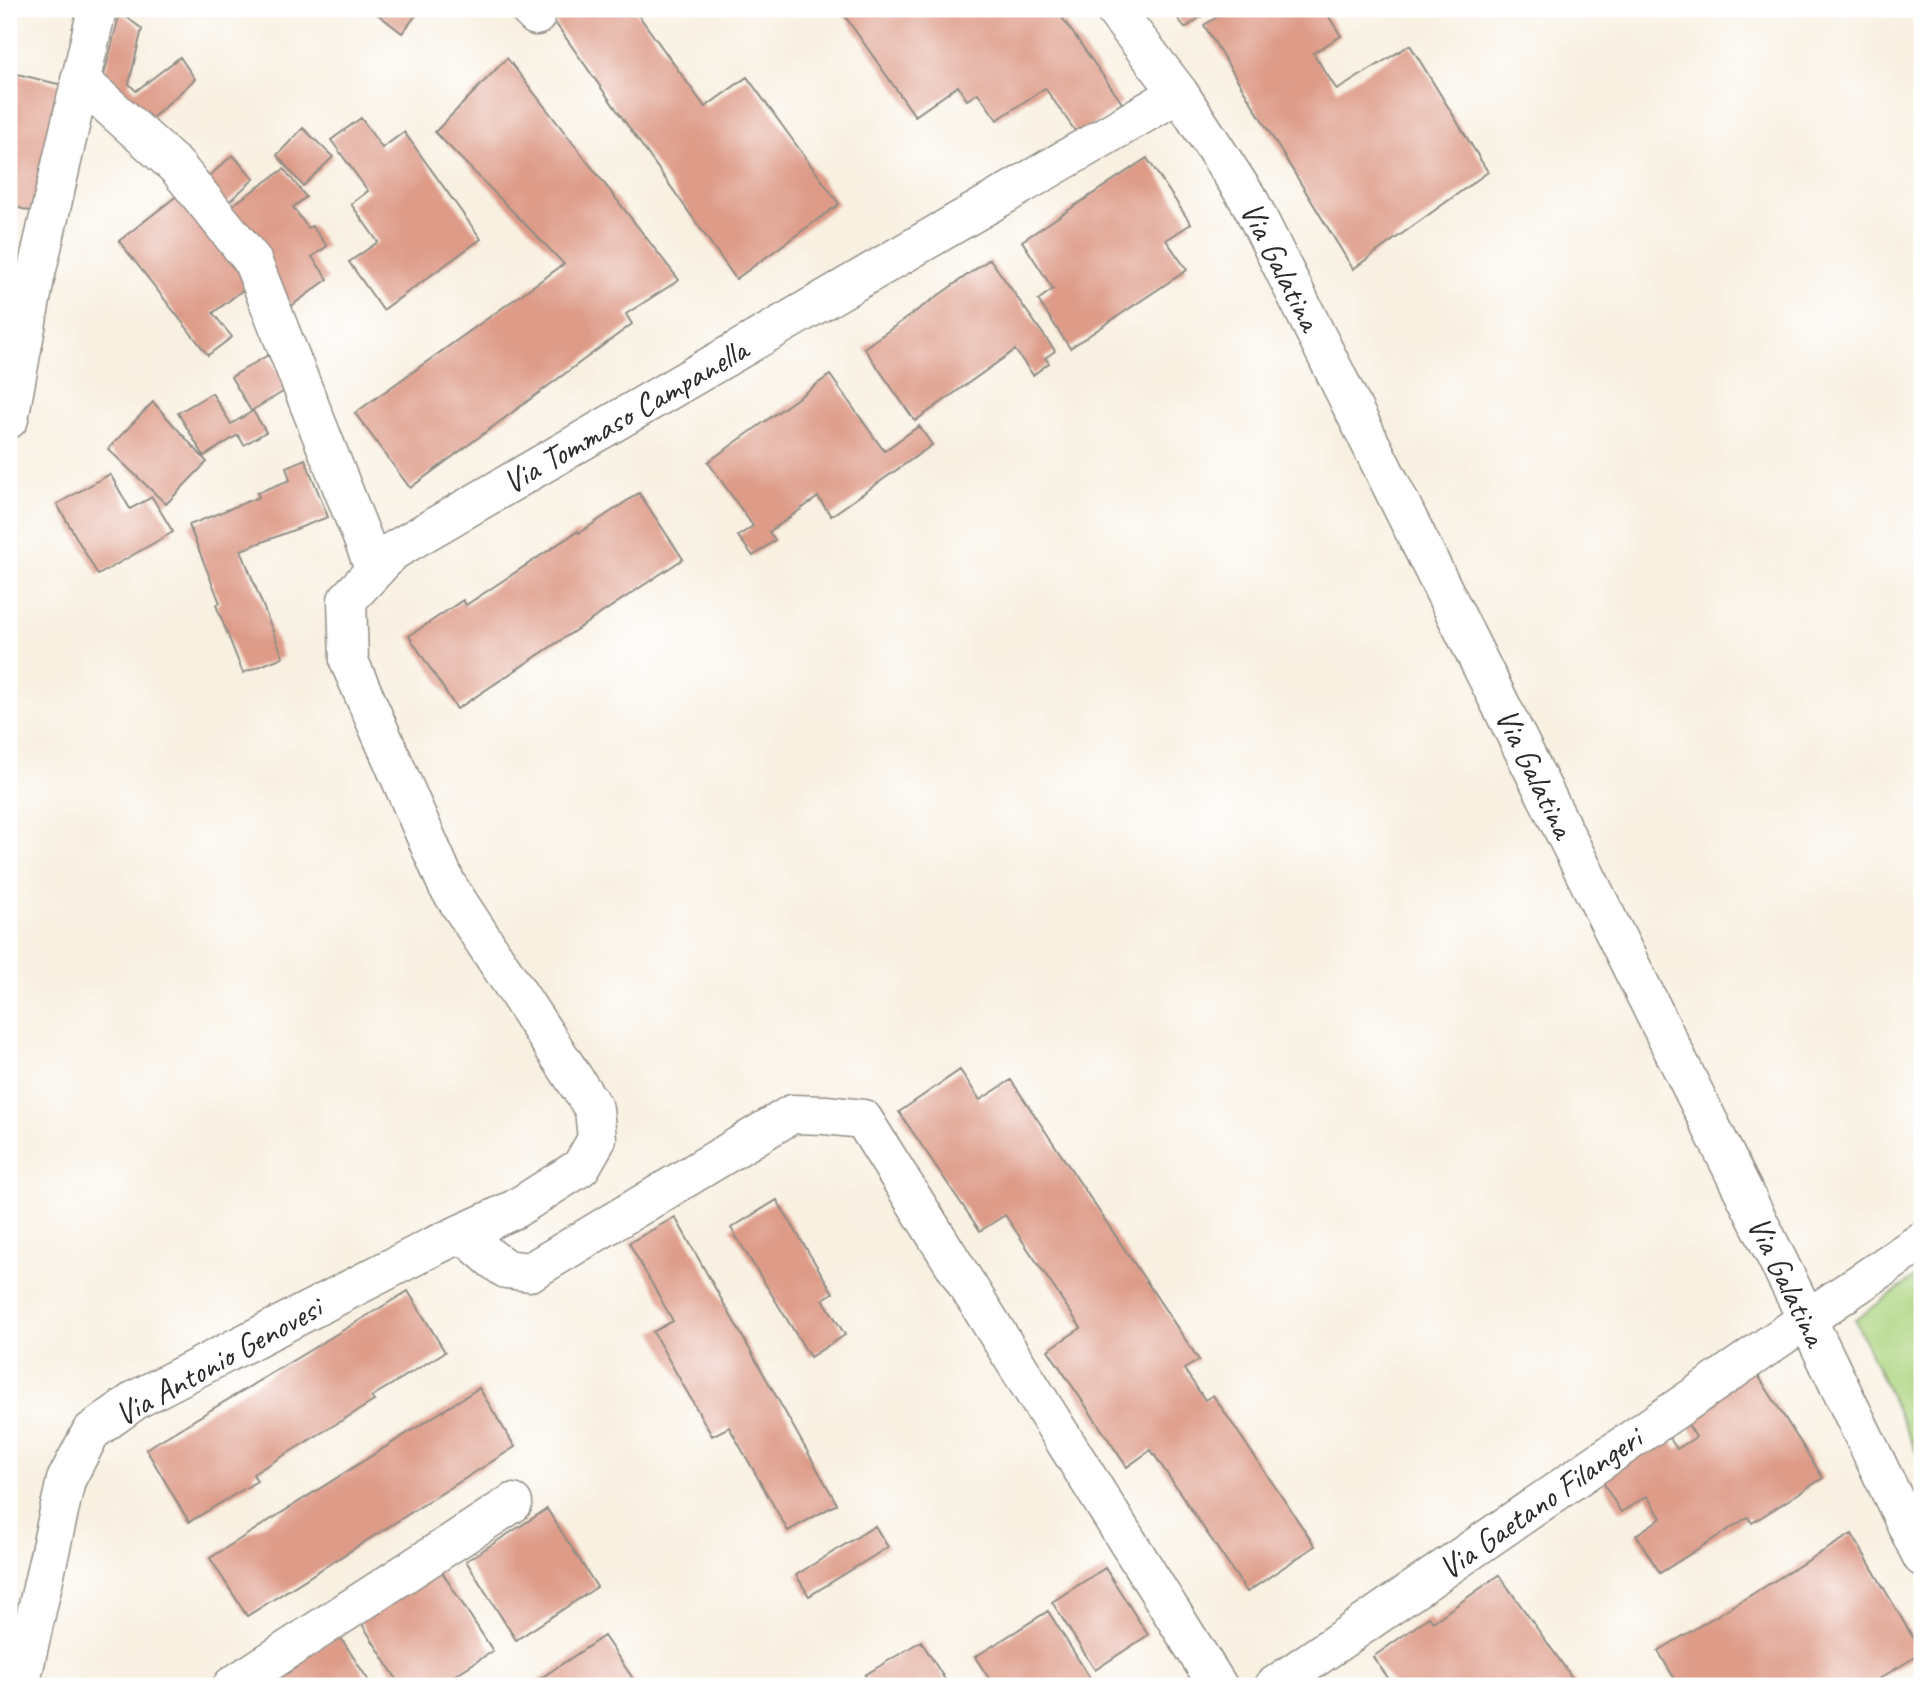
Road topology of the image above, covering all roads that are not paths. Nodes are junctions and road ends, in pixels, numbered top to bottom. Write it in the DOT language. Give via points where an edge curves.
graph roads {
  1 [pos="97,9"];
  2 [pos="1114,9"];
  3 [pos="80,80"];
  4 [pos="1179,93"];
  5 [pos="9,419"];
  6 [pos="375,570"];
  7 [pos="447,885"];
  8 [pos="447,1240"];
  9 [pos="1922,1241"];
  10 [pos="1807,1319"];
  11 [pos="513,1503"];
  12 [pos="1922,1557"];
  13 [pos="20,1686"];
  14 [pos="232,1686"];
  15 [pos="1218,1686"];
  16 [pos="1274,1686"];
  1 -- 3 [label="street"];
  2 -- 4 [label="street, Via Galatina"];
  3 -- 5 [label="street"];
  3 -- 6 [label="street" via="177,167 252,260"];
  4 -- 6 [label="street, Via Tommaso Campanella" via="393,551"];
  4 -- 10 [label="street, Via Galatina" via="1250,202"];
  6 -- 7 [label="street, Via Tommaso Campanella" via="347,600 349,661"];
  7 -- 8 [label="street, Via Antonio Genovesi" via="594,1109 597,1139 581,1167 515,1209"];
  8 -- 13 [label="street, Via Antonio Genovesi" via="136,1399 91,1432 66,1480"];
  8 -- 15 [label="street" via="506,1269 530,1272 792,1114 863,1119"];
  9 -- 10 [label="street, Via Gaetano Filangeri"];
  10 -- 12 [label="street, Via Galatina"];
  10 -- 16 [label="street, Via Gaetano Filangeri"];
  11 -- 14 [label="street"];
}
